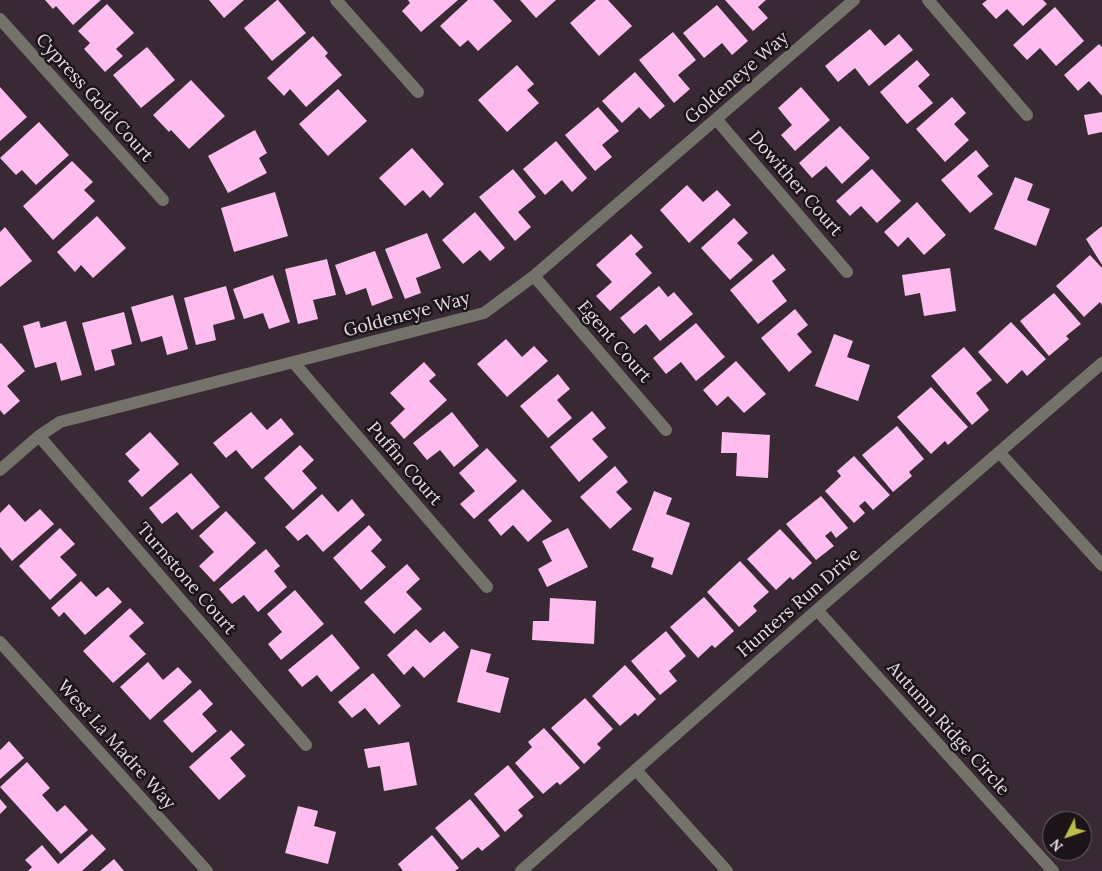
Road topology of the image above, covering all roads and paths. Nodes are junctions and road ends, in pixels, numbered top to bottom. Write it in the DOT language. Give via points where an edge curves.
graph roads {
  1 [pos="336,0"];
  2 [pos="854,0"];
  3 [pos="928,0"];
  4 [pos="0,19"];
  5 [pos="418,92"];
  6 [pos="1027,115"];
  7 [pos="716,119"];
  8 [pos="163,200"];
  9 [pos="847,272"];
  10 [pos="534,276"];
  11 [pos="294,363"];
  12 [pos="1102,363"];
  13 [pos="666,430"];
  14 [pos="39,436"];
  15 [pos="999,452"];
  16 [pos="0,470"];
  17 [pos="1102,566"];
  18 [pos="487,587"];
  19 [pos="817,610"];
  20 [pos="0,642"];
  21 [pos="306,745"];
  22 [pos="636,770"];
  23 [pos="207,871"];
  24 [pos="521,871"];
  25 [pos="727,871"];
  26 [pos="1053,871"];
  1 -- 5 [label="street"];
  2 -- 7 [label="street, Goldeneye Way"];
  3 -- 6 [label="street"];
  4 -- 8 [label="street, Cypress Gold Court"];
  7 -- 9 [label="street, Dowither Court"];
  7 -- 10 [label="street, Goldeneye Way"];
  10 -- 11 [label="street, Goldeneye Way" via="484,314"];
  10 -- 13 [label="street, Egent Court"];
  11 -- 14 [label="street, Goldeneye Way" via="60,422"];
  11 -- 18 [label="street, Puffin Court"];
  12 -- 15 [label="street, Hunters Run Drive"];
  14 -- 16 [label="street, Goldeneye Way"];
  14 -- 21 [label="street, Turnstone Court"];
  15 -- 17 [label="street"];
  15 -- 19 [label="street, Hunters Run Drive"];
  19 -- 22 [label="street, Hunters Run Drive"];
  19 -- 26 [label="street, Autumn Ridge Circle"];
  20 -- 23 [label="street, West La Madre Way"];
  22 -- 24 [label="street, Hunters Run Drive"];
  22 -- 25 [label="street"];
}
